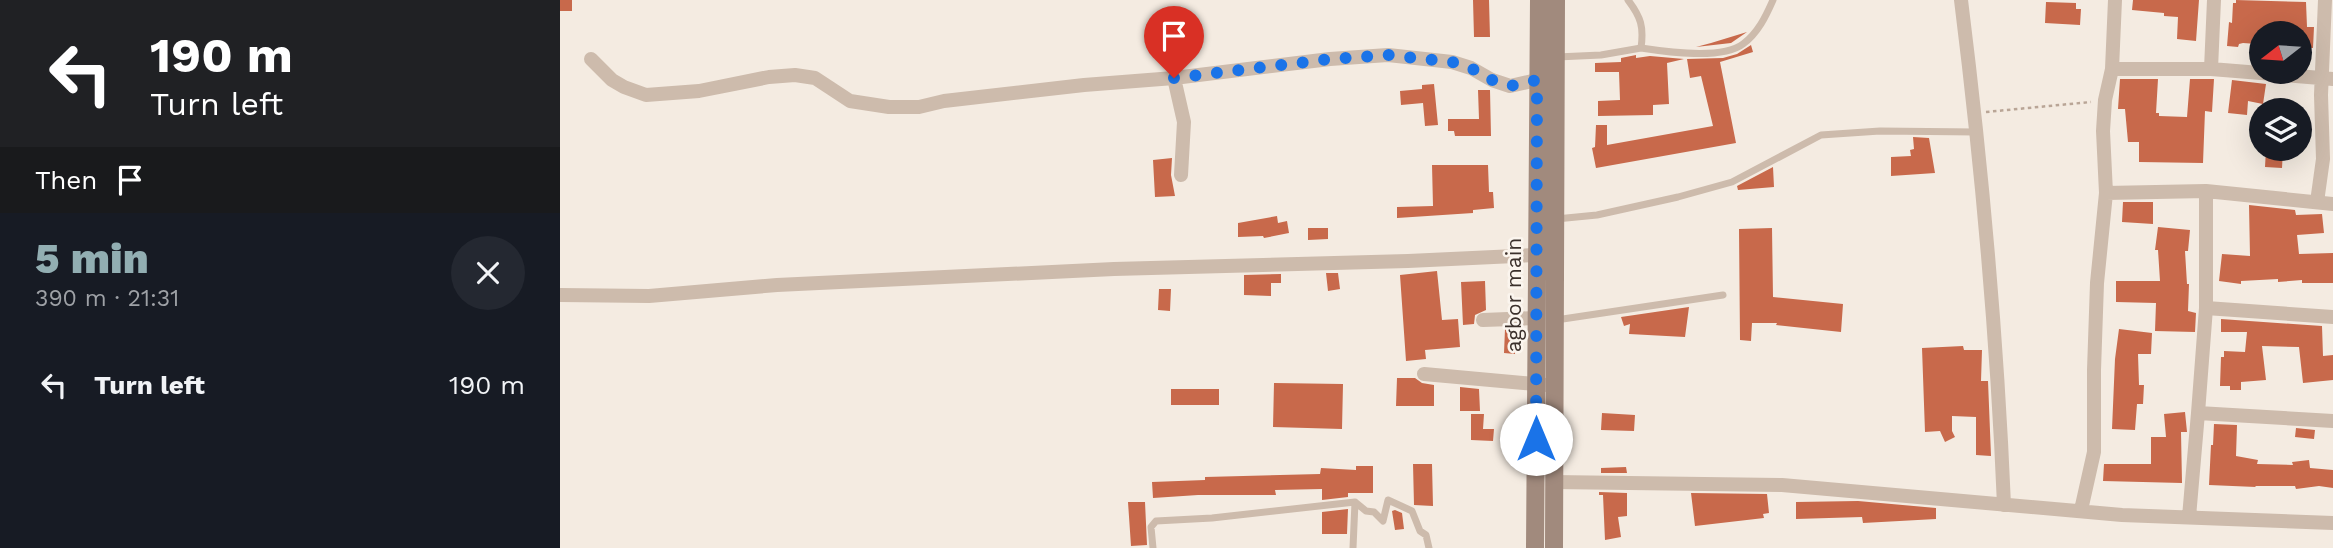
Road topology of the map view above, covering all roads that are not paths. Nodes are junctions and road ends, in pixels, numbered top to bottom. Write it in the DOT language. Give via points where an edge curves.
graph roads {
  1 [pos="1538,0"];
  2 [pos="1556,0"];
  3 [pos="1628,0"];
  4 [pos="1773,0"];
  5 [pos="1961,0"];
  6 [pos="2115,0"];
  7 [pos="2214,0"];
  8 [pos="2325,0"];
  9 [pos="1642,48"];
  10 [pos="1556,57"];
  11 [pos="591,59"];
  12 [pos="2112,69"];
  13 [pos="2211,69"];
  14 [pos="1174,78"];
  15 [pos="2328,79"];
  16 [pos="1537,80"];
  17 [pos="1978,132"];
  18 [pos="1181,175"];
  19 [pos="2206,191"];
  20 [pos="2106,193"];
  21 [pos="2317,202"];
  22 [pos="2333,204"];
  23 [pos="1555,219"];
  24 [pos="1535,254"];
  25 [pos="560,295"];
  26 [pos="1723,295"];
  27 [pos="2206,307"];
  28 [pos="2333,317"];
  29 [pos="1536,318"];
  30 [pos="1483,320"];
  31 [pos="1555,320"];
  32 [pos="1424,374"];
  33 [pos="1536,384"];
  34 [pos="1556,386"];
  35 [pos="2198,413"];
  36 [pos="2333,421"];
  37 [pos="1553,482"];
  38 [pos="1355,502"];
  39 [pos="2004,505"];
  40 [pos="2081,510"];
  41 [pos="2189,517"];
  42 [pos="2333,523"];
  43 [pos="1153,548"];
  44 [pos="1353,548"];
  45 [pos="1429,548"];
  46 [pos="1535,548"];
  47 [pos="1553,548"];
  1 -- 16 [label="main road, agbor main"];
  2 -- 10 [label="main road, agbor main"];
  3 -- 9 [label="lane" via="1644,28"];
  4 -- 9 [label="lane" via="1756,32 1741,46 1698,54"];
  5 -- 17 [label="street"];
  6 -- 12 [label="street"];
  7 -- 13 [label="street"];
  8 -- 15 [label="street"];
  9 -- 10 [label="lane"];
  10 -- 23 [label="main road, agbor main"];
  11 -- 14 [label="street" via="612,80 646,96 795,75 815,78 850,101 890,107"];
  12 -- 13 [label="street"];
  12 -- 20 [label="street" via="2103,131"];
  13 -- 15 [label="street"];
  14 -- 16 [label="street" via="1388,55 1452,62 1510,86"];
  14 -- 18 [label="street" via="1184,122"];
  15 -- 21 [label="street" via="2321,95 2323,159"];
  16 -- 24 [label="main road, agbor main"];
  17 -- 23 [label="lane" via="1821,135 1732,182 1597,215"];
  17 -- 39 [label="street" via="1999,369"];
  19 -- 20 [label="street"];
  19 -- 21 [label="street"];
  19 -- 27 [label="street"];
  20 -- 40 [label="street" via="2097,283 2094,452"];
  21 -- 22 [label="street"];
  23 -- 31 [label="main road, agbor main"];
  24 -- 25 [label="street" via="1114,269 777,285 649,296"];
  24 -- 29 [label="main road, agbor main"];
  26 -- 31 [label="lane"];
  27 -- 28 [label="street"];
  27 -- 35 [label="street"];
  29 -- 30 [label="street"];
  29 -- 33 [label="main road, agbor main"];
  31 -- 34 [label="main road, agbor main"];
  32 -- 33 [label="street"];
  33 -- 34 [label="street"];
  33 -- 46 [label="main road, agbor main"];
  34 -- 37 [label="main road, agbor main"];
  35 -- 36 [label="street"];
  35 -- 41 [label="street"];
  37 -- 39 [label="street" via="1782,485"];
  37 -- 47 [label="main road, agbor main"];
  38 -- 43 [label="lane" via="1156,521 1151,527"];
  38 -- 44 [label="lane"];
  38 -- 45 [label="lane" via="1383,521 1388,500 1412,511"];
  39 -- 40 [label="street"];
  40 -- 41 [label="street"];
  41 -- 42 [label="street"];
}
